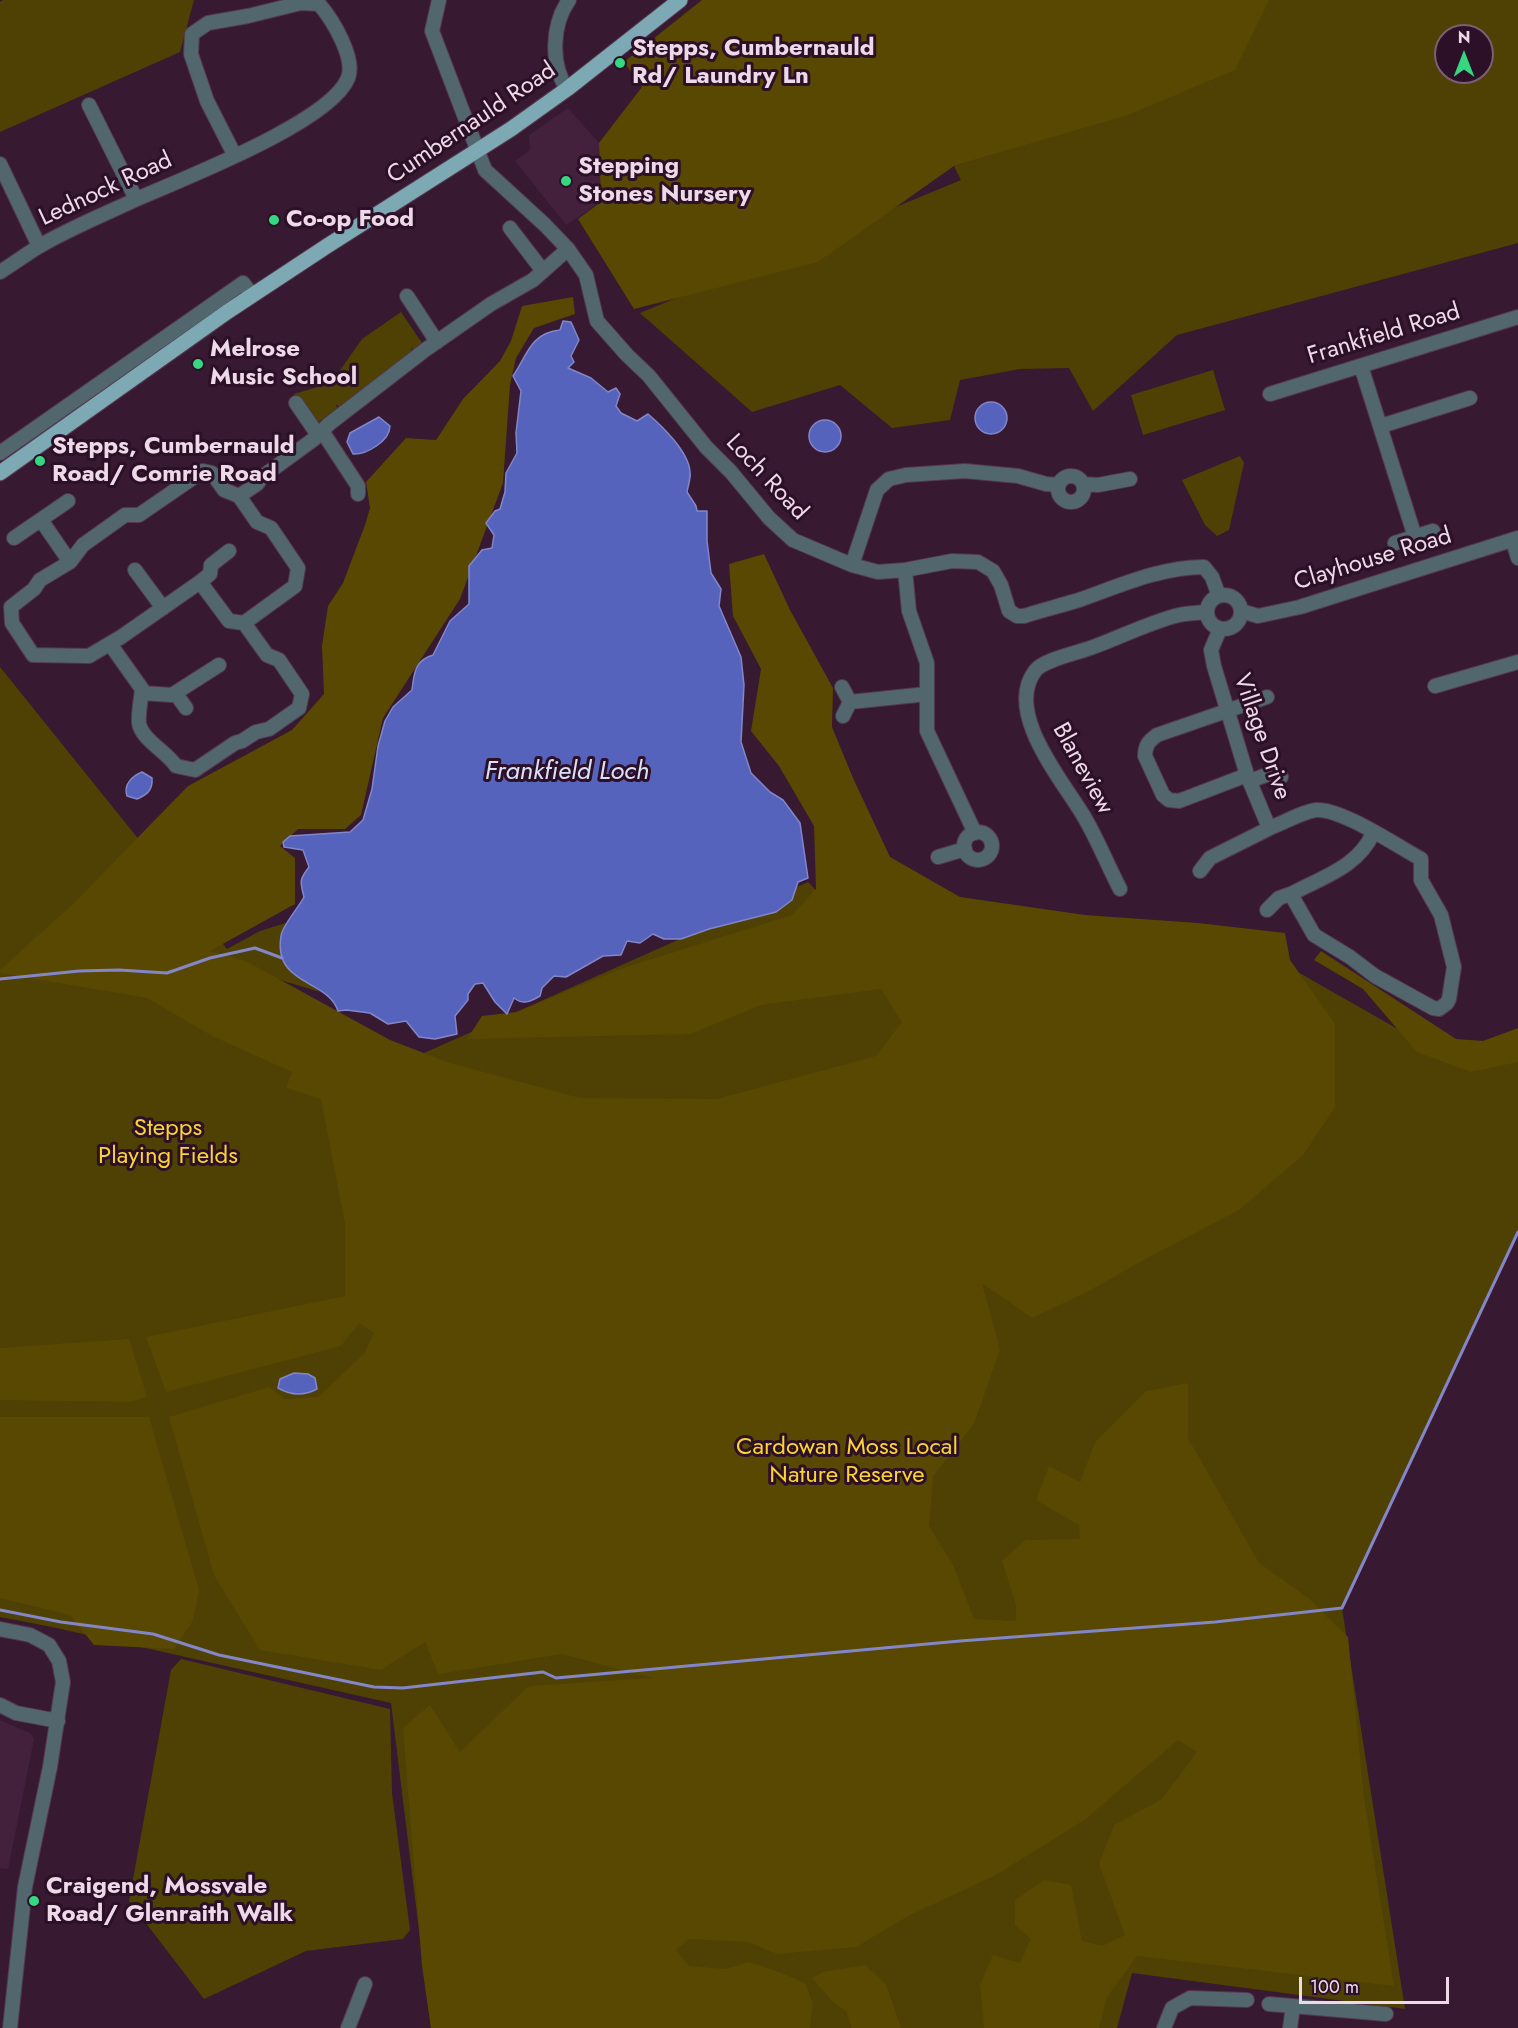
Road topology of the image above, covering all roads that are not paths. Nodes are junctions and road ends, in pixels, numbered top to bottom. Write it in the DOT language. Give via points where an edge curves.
graph roads {
  1 [pos="439,0"];
  2 [pos="570,0"];
  3 [pos="680,0"];
  4 [pos="567,89"];
  5 [pos="89,105"];
  6 [pos="477,150"];
  7 [pos="235,156"];
  8 [pos="0,164"];
  9 [pos="136,199"];
  10 [pos="510,228"];
  11 [pos="39,246"];
  12 [pos="568,249"];
  13 [pos="543,271"];
  14 [pos="0,272"];
  15 [pos="252,295"];
  16 [pos="407,296"];
  17 [pos="1516,322"];
  18 [pos="438,342"];
  19 [pos="1361,366"];
  20 [pos="1270,394"];
  21 [pos="1470,398"];
  22 [pos="296,403"];
  23 [pos="1381,426"];
  24 [pos="320,433"];
  25 [pos="0,453"];
  26 [pos="0,472"];
  27 [pos="1130,479"];
  28 [pos="1059,484"];
  29 [pos="1083,484"];
  30 [pos="358,494"];
  31 [pos="238,496"];
  32 [pos="68,501"];
  33 [pos="41,520"];
  34 [pos="1433,531"];
  35 [pos="1415,537"];
  36 [pos="14,538"];
  37 [pos="1515,539"];
  38 [pos="1395,543"];
  39 [pos="229,551"];
  40 [pos="1518,558"];
  41 [pos="70,562"];
  42 [pos="852,565"];
  43 [pos="135,570"];
  44 [pos="906,570"];
  45 [pos="200,582"];
  46 [pos="1219,596"];
  47 [pos="163,608"];
  48 [pos="1241,611"];
  49 [pos="1207,612"];
  50 [pos="5,617"];
  51 [pos="244,623"];
  52 [pos="1220,629"];
  53 [pos="110,644"];
  54 [pos="1518,662"];
  55 [pos="219,665"];
  56 [pos="1435,686"];
  57 [pos="842,687"];
  58 [pos="142,693"];
  59 [pos="176,694"];
  60 [pos="927,694"];
  61 [pos="1267,697"];
  62 [pos="850,702"];
  63 [pos="186,708"];
  64 [pos="1227,710"];
  65 [pos="843,716"];
  66 [pos="1281,777"];
  67 [pos="1249,778"];
  68 [pos="1272,827"];
  69 [pos="975,832"];
  70 [pos="1373,833"];
  71 [pos="965,849"];
  72 [pos="938,857"];
  73 [pos="1200,871"];
  74 [pos="1120,889"];
  75 [pos="1293,893"];
  76 [pos="1267,910"];
  77 [pos="0,1629"];
  78 [pos="0,1706"];
  79 [pos="58,1721"];
  80 [pos="365,1984"];
  81 [pos="1246,2000"];
  82 [pos="1269,2004"];
  83 [pos="1293,2006"];
  84 [pos="1386,2014"];
  85 [pos="10,2028"];
  86 [pos="348,2028"];
  87 [pos="1164,2028"];
  88 [pos="1290,2028"];
  1 -- 6 [label="street, Loch Road" via="432,31"];
  2 -- 4 [label="street" via="562,10 555,58"];
  3 -- 4 [label="main road, Cumbernauld Road"];
  4 -- 6 [label="main road, Cumbernauld Road"];
  5 -- 9 [label="street"];
  6 -- 12 [label="street, Loch Road" via="485,170"];
  6 -- 15 [label="main road, Cumbernauld Road"];
  7 -- 7 [label="street" via="304,119 338,95 349,77 349,60 333,20 320,4 301,3 208,23 192,34 191,54 207,102"];
  7 -- 9 [label="street, Lednock Road"];
  8 -- 11 [label="street"];
  9 -- 11 [label="street, Lednock Road"];
  10 -- 13 [label="street"];
  11 -- 14 [label="street, Lednock Road"];
  12 -- 13 [label="street"];
  12 -- 42 [label="street, Loch Road" via="586,275 597,321 769,518 793,540"];
  13 -- 18 [label="street"];
  15 -- 25 [label="street" via="243,283"];
  15 -- 26 [label="main road, Cumbernauld Road"];
  16 -- 18 [label="street"];
  17 -- 19 [label="street, Frankfield Road"];
  18 -- 24 [label="street"];
  19 -- 20 [label="street, Frankfield Road"];
  19 -- 23 [label="street"];
  21 -- 23 [label="street"];
  22 -- 24 [label="street"];
  23 -- 35 [label="street"];
  24 -- 30 [label="street" via="358,486"];
  24 -- 31 [label="street"];
  27 -- 29 [label="street"];
  28 -- 29 [label="street" via="1069,477"];
  28 -- 29 [label="street" via="1060,497 1071,502 1082,497"];
  28 -- 42 [label="street" via="965,471 889,479 878,490"];
  31 -- 41 [label="street" via="224,490 212,473 202,471 139,515 125,515 83,545"];
  31 -- 51 [label="street" via="257,522 272,528 298,568 295,586"];
  32 -- 33 [label="street"];
  33 -- 36 [label="street"];
  33 -- 41 [label="street"];
  34 -- 35 [label="street"];
  35 -- 38 [label="street"];
  37 -- 40 [label="street"];
  37 -- 48 [label="street, Clayhouse Road" via="1300,607 1258,616"];
  39 -- 45 [label="street"];
  41 -- 50 [label="street" via="40,580"];
  42 -- 44 [label="street, Loch Road" via="878,572"];
  43 -- 47 [label="street"];
  44 -- 46 [label="street, Loch Road" via="952,561 978,562 993,571 1009,611 1017,616 1144,577 1191,567 1204,567"];
  44 -- 60 [label="street" via="909,611 927,663"];
  45 -- 47 [label="street"];
  45 -- 51 [label="street" via="228,621"];
  46 -- 48 [label="street" via="1233,597"];
  46 -- 49 [label="street"];
  47 -- 53 [label="street"];
  48 -- 52 [label="street" via="1233,627"];
  49 -- 52 [label="street" via="1210,623"];
  49 -- 74 [label="street, Blaneview" via="1179,615 1053,660 1036,669 1028,683 1026,708 1033,729"];
  50 -- 53 [label="street" via="33,655 89,656"];
  51 -- 58 [label="street" via="267,655 279,660 303,694 299,708 269,729 235,743 195,770 176,766 148,740 139,725"];
  52 -- 64 [label="street, Village Drive" via="1211,650"];
  53 -- 58 [label="street"];
  54 -- 56 [label="street"];
  55 -- 59 [label="street"];
  57 -- 62 [label="street"];
  58 -- 59 [label="street"];
  59 -- 63 [label="street"];
  60 -- 62 [label="street"];
  60 -- 69 [label="street" via="927,731"];
  61 -- 64 [label="street"];
  62 -- 65 [label="street"];
  64 -- 67 [label="street, Village Drive"];
  64 -- 67 [label="street" via="1157,735 1148,742 1145,756 1169,800 1179,801"];
  66 -- 67 [label="street"];
  67 -- 68 [label="street, Village Drive"];
  68 -- 70 [label="street, Village Drive" via="1314,810 1344,817"];
  68 -- 73 [label="street" via="1210,858"];
  69 -- 71 [label="street" via="968,837"];
  69 -- 71 [label="street" via="988,836 990,854 978,860"];
  70 -- 75 [label="street" via="1368,845 1348,864"];
  70 -- 75 [label="street, Village Drive" via="1421,859 1420,880 1441,915 1454,967 1449,999 1444,1006 1433,1008 1396,988 1314,935"];
  71 -- 72 [label="street"];
  75 -- 76 [label="street" via="1279,898"];
  77 -- 79 [label="street" via="30,1635 49,1645 59,1661 63,1682"];
  78 -- 79 [label="street"];
  79 -- 85 [label="street" via="25,1887"];
  80 -- 86 [label="street"];
  81 -- 87 [label="street" via="1190,1998 1172,2008"];
  82 -- 83 [label="street"];
  83 -- 84 [label="street"];
  83 -- 88 [label="street"];
}
